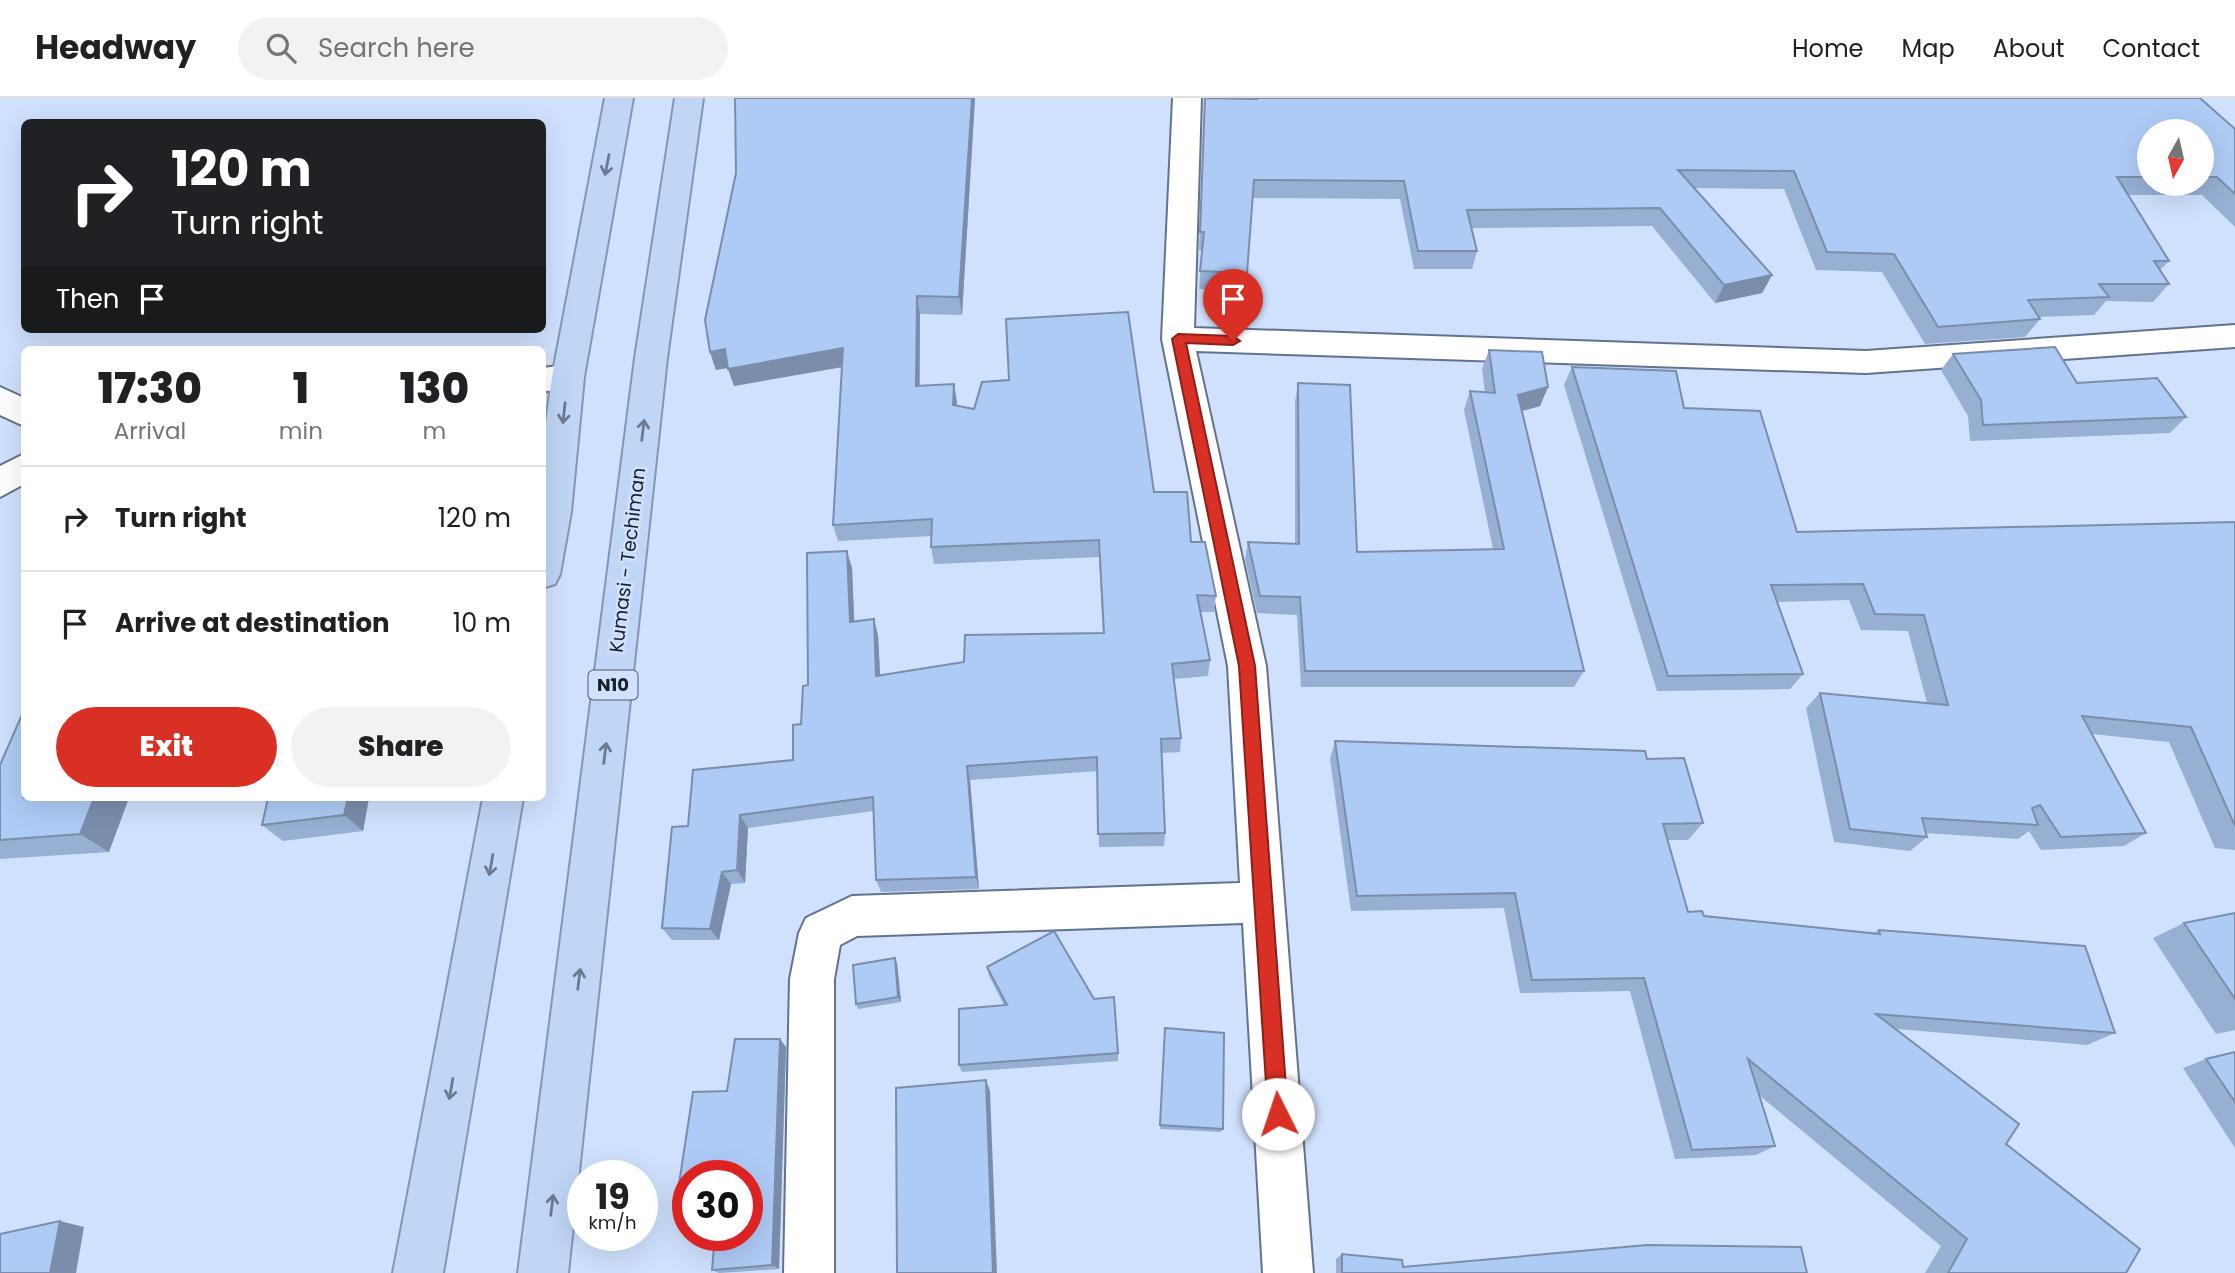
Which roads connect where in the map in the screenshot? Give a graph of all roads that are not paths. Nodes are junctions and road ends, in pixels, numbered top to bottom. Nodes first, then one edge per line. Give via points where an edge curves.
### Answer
1 (619, 98) edge
2 (689, 98) edge
3 (1187, 98) edge
4 (2235, 337) edge
5 (1178, 339) junction
6 (555, 378) edge
7 (0, 399) edge
8 (21, 412) edge
9 (21, 469) edge
10 (0, 484) edge
11 (546, 551) edge
12 (502, 801) edge
13 (1264, 902) junction
14 (418, 1273) edge
15 (543, 1273) edge
16 (809, 1273) edge
17 (1288, 1273) edge

1 -> 6 highway
15 -> 2 highway, Kumasi - Techiman / N10 via 651,358
3 - 5 street
4 - 5 street via 1866,362
5 - 13 street via 1247,666
6 -> 11 highway via 553,512
7 - 8 street
9 - 10 street
12 -> 14 highway
13 - 16 street via 852,916 821,933 812,979
13 - 17 street

